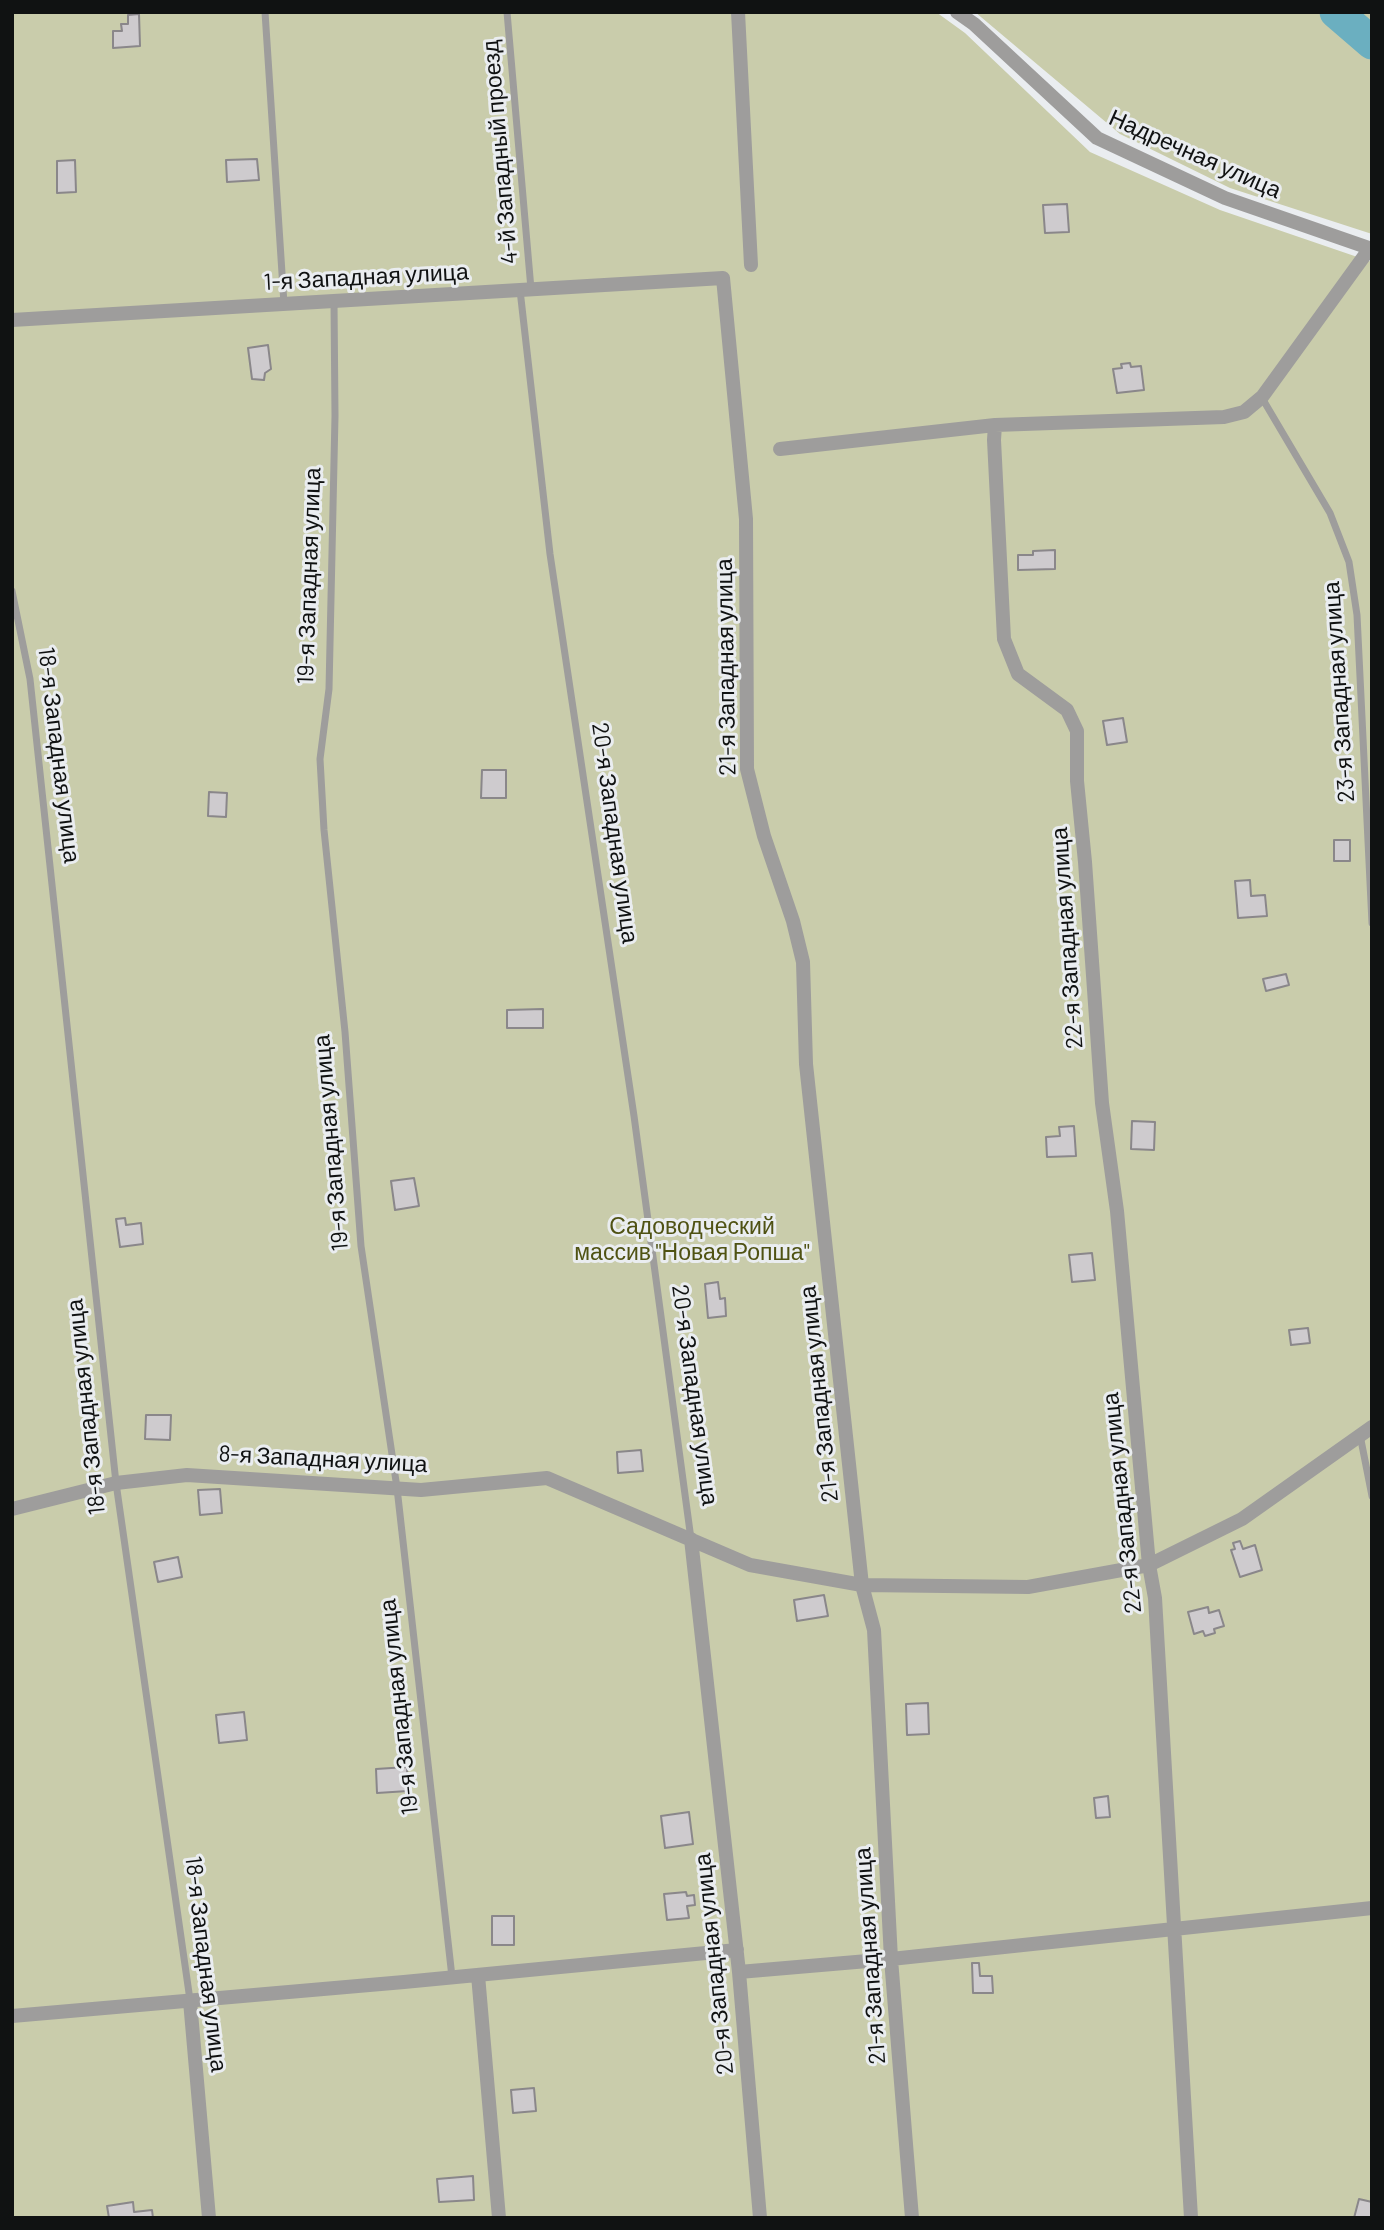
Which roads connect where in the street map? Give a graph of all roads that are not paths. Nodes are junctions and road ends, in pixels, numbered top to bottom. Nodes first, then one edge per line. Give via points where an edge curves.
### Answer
1 (265, 12) edge
2 (507, 12) edge
3 (738, 12) edge
4 (957, 12) edge
5 (1371, 249) edge
6 (751, 265) dead end
7 (723, 278) joint
8 (526, 290) junction
9 (334, 301) junction
10 (284, 304) junction
11 (12, 320) edge
12 (1262, 397) junction
13 (995, 425) junction
14 (780, 449) dead end
15 (12, 591) edge
16 (1372, 923) edge
17 (1366, 1431) edge
18 (116, 1483) junction
19 (397, 1488) junction
20 (1372, 1496) edge
21 (12, 1509) edge
22 (691, 1539) junction
23 (1149, 1565) junction
24 (862, 1585) junction
25 (1372, 1908) edge
26 (1175, 1931) junction
27 (737, 1950) junction
28 (891, 1959) junction
29 (739, 1972) junction
30 (478, 1975) junction
31 (452, 1978) junction
32 (190, 2001) junction
33 (12, 2016) edge
34 (209, 2218) edge
35 (499, 2218) edge
36 (760, 2218) edge
37 (912, 2218) edge
38 (1191, 2218) edge

1 - 10 lane
2 - 8 lane, 4-й Западный проезд
3 - 6 street
4 - 5 street, Надречная улица via 1097,138 1225,198
5 - 12 street
7 - 8 street, 1-я Западная улица
7 - 24 street, 21-я Западная улица via 746,519 747,769 803,962 806,1064
8 - 9 street, 1-я Западная улица
8 - 22 lane, 20-я Западная улица via 550,554 632,1102
9 - 10 street, 1-я Западная улица
9 - 19 lane, 19-я Западная улица via 329,689 321,783 361,1246
10 - 11 street, 1-я Западная улица
12 - 13 street via 1244,412 1224,417
12 - 16 lane, 23-я Западная улица via 1330,513 1349,562 1357,615
13 - 14 street
13 - 23 street, 22-я Западная улица via 1004,639 1018,674 1067,710 1077,731 1102,1103 1117,1211
15 - 18 lane, 18-я Западная улица via 30,679
17 - 20 lane
17 - 23 street, 8-я Западная улица via 1242,1519
18 - 19 street, 8-я Западная улица via 187,1475
18 - 21 street, 8-я Западная улица
18 - 32 lane, 18-я Западная улица
19 - 22 street, 8-я Западная улица via 421,1490 547,1478
19 - 31 lane, 19-я Западная улица
22 - 24 street, 8-я Западная улица via 750,1565
22 - 27 street, 20-я Западная улица
23 - 24 street, 8-я Западная улица via 1028,1587
23 - 26 street, 22-я Западная улица via 1155,1598
24 - 28 street, 21-я Западная улица via 874,1630
25 - 26 street
26 - 28 street
26 - 38 street, 22-я Западная улица
27 - 29 street, 20-я Западная улица
27 - 30 street
28 - 29 street
28 - 37 street, 21-я Западная улица
29 - 36 street, 20-я Западная улица
30 - 31 street
30 - 35 street
31 - 32 street
32 - 33 street
32 - 34 street, 18-я Западная улица

